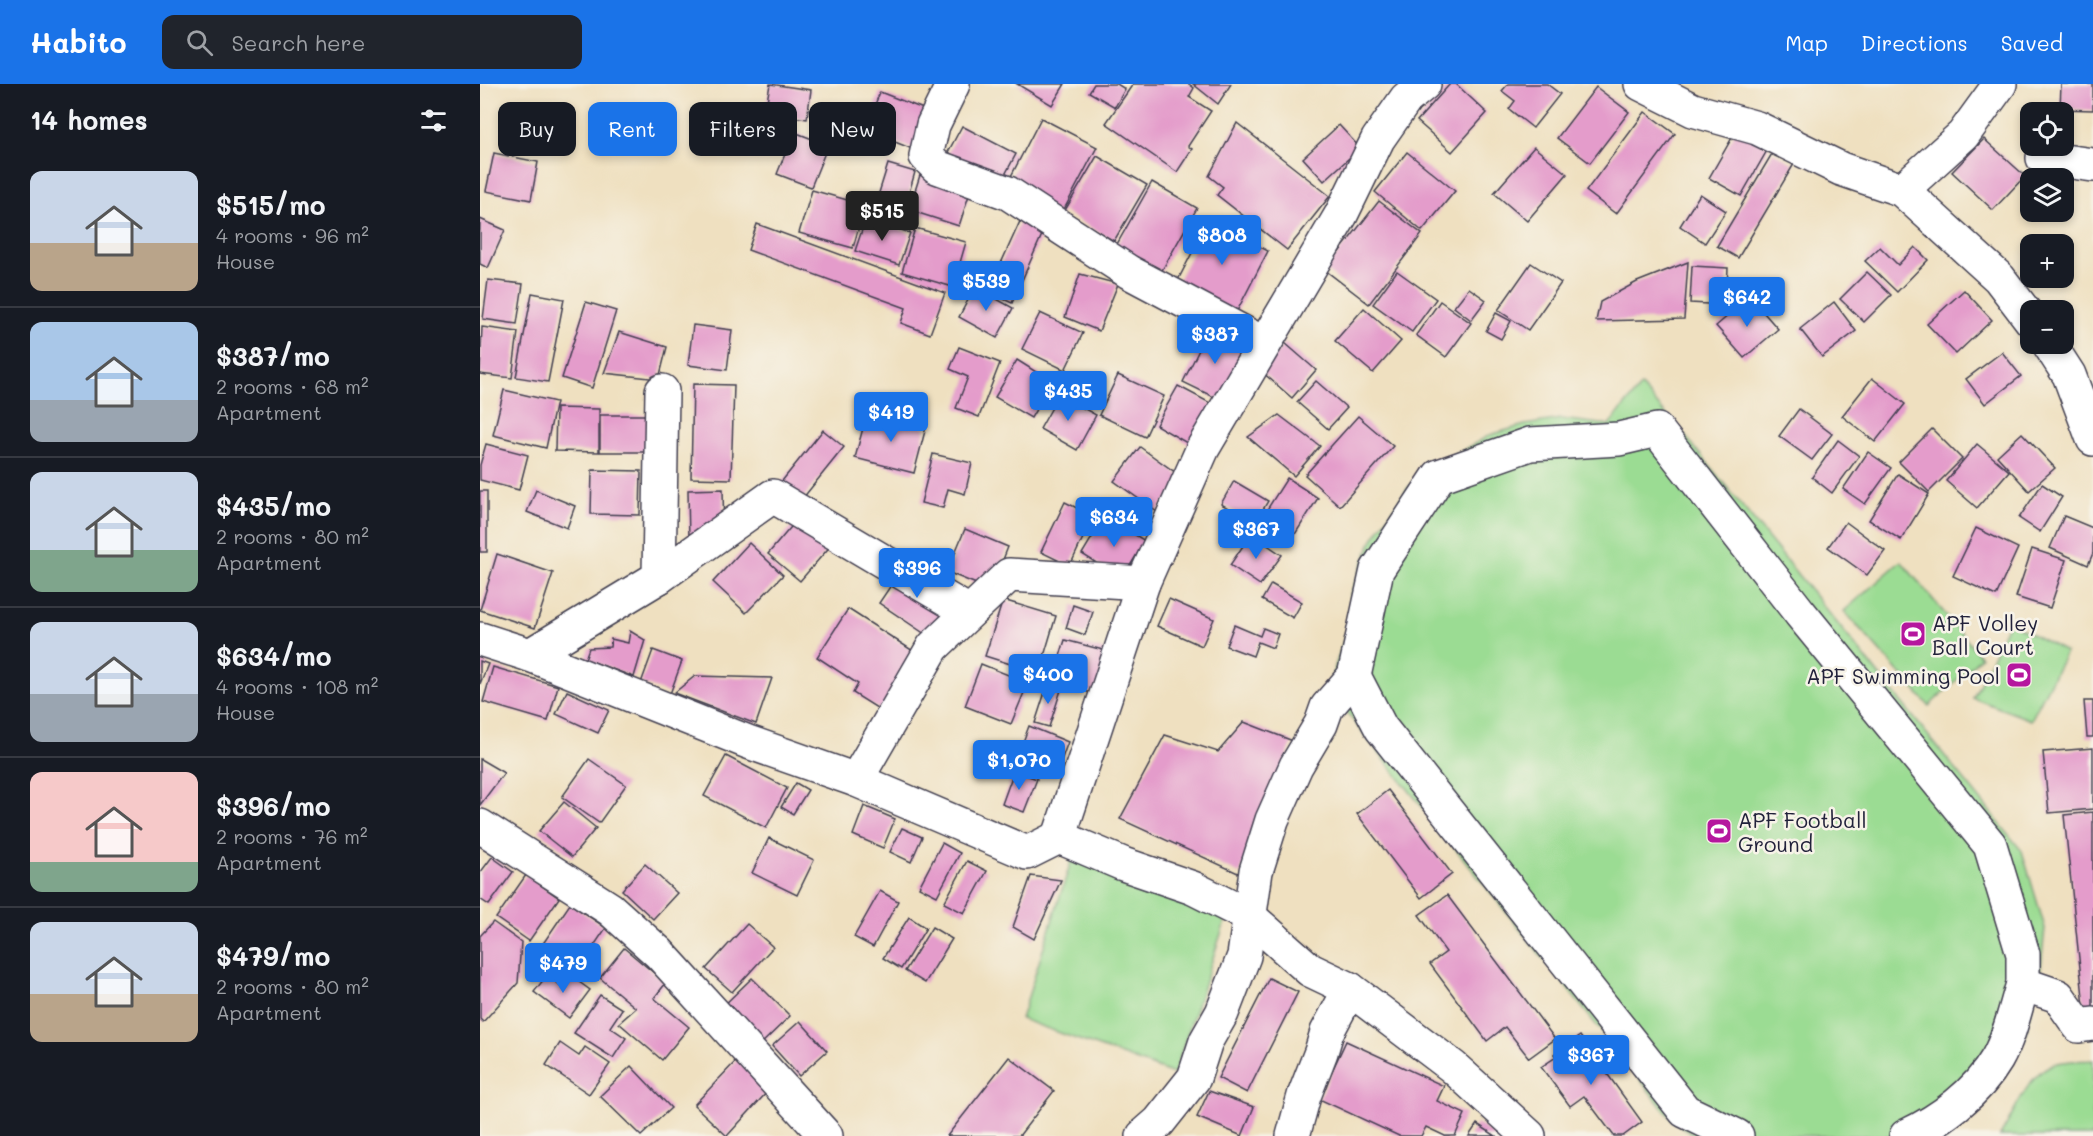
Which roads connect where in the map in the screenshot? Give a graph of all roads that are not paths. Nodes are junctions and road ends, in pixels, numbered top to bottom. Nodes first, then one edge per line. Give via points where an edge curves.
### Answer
1 (953, 84) edge
2 (1424, 84) edge
3 (1641, 84) edge
4 (2000, 84) edge
5 (2043, 158) dead end
6 (2093, 165) edge
7 (1902, 190) junction
8 (2020, 306) edge
9 (1263, 343) junction
10 (2055, 354) edge
11 (662, 391) dead end
12 (2093, 439) edge
13 (659, 577) junction
14 (1143, 583) junction
15 (969, 612) junction
16 (480, 639) edge
17 (530, 656) junction
18 (1354, 676) junction
19 (856, 780) junction
20 (480, 826) edge
21 (1059, 837) junction
22 (1248, 916) junction
23 (2022, 984) junction
24 (1350, 988) junction
25 (2093, 1024) edge
26 (1158, 1129) edge
27 (826, 1136) edge
28 (1293, 1136) edge
29 (1529, 1136) edge
30 (1737, 1136) edge
31 (1906, 1136) edge

1 - 9 street via 933,125 926,156 937,167 1008,193 1129,272
2 - 9 street via 1407,99 1378,139 1341,215
3 - 7 street via 1693,110 1757,128 1841,169
4 - 7 street via 1963,135
5 - 6 street
7 - 8 street via 1999,278
9 - 14 street via 1203,448
10 - 12 street via 2069,375
11 - 13 street
13 - 15 street via 773,496
13 - 17 street
14 - 15 street via 1009,574
14 - 21 street
15 - 19 street via 933,647
16 - 17 street
17 - 19 street
18 - 22 street via 1327,707 1286,786 1256,871
18 - 23 street via 1377,570 1439,476 1530,444 1619,439 1657,430 1990,845 2024,954
18 - 30 street via 1381,728 1685,1111
19 - 21 street via 1027,853
20 - 27 street via 610,909 651,945
21 - 22 street via 1193,888
22 - 24 street via 1310,970
22 - 26 street via 1244,956 1222,1013 1206,1041 1194,1078
23 - 25 street via 2058,996 2079,1026
23 - 31 street via 2007,1036 1984,1077 1930,1125
24 - 28 street via 1327,1032
24 - 29 street via 1453,1067

